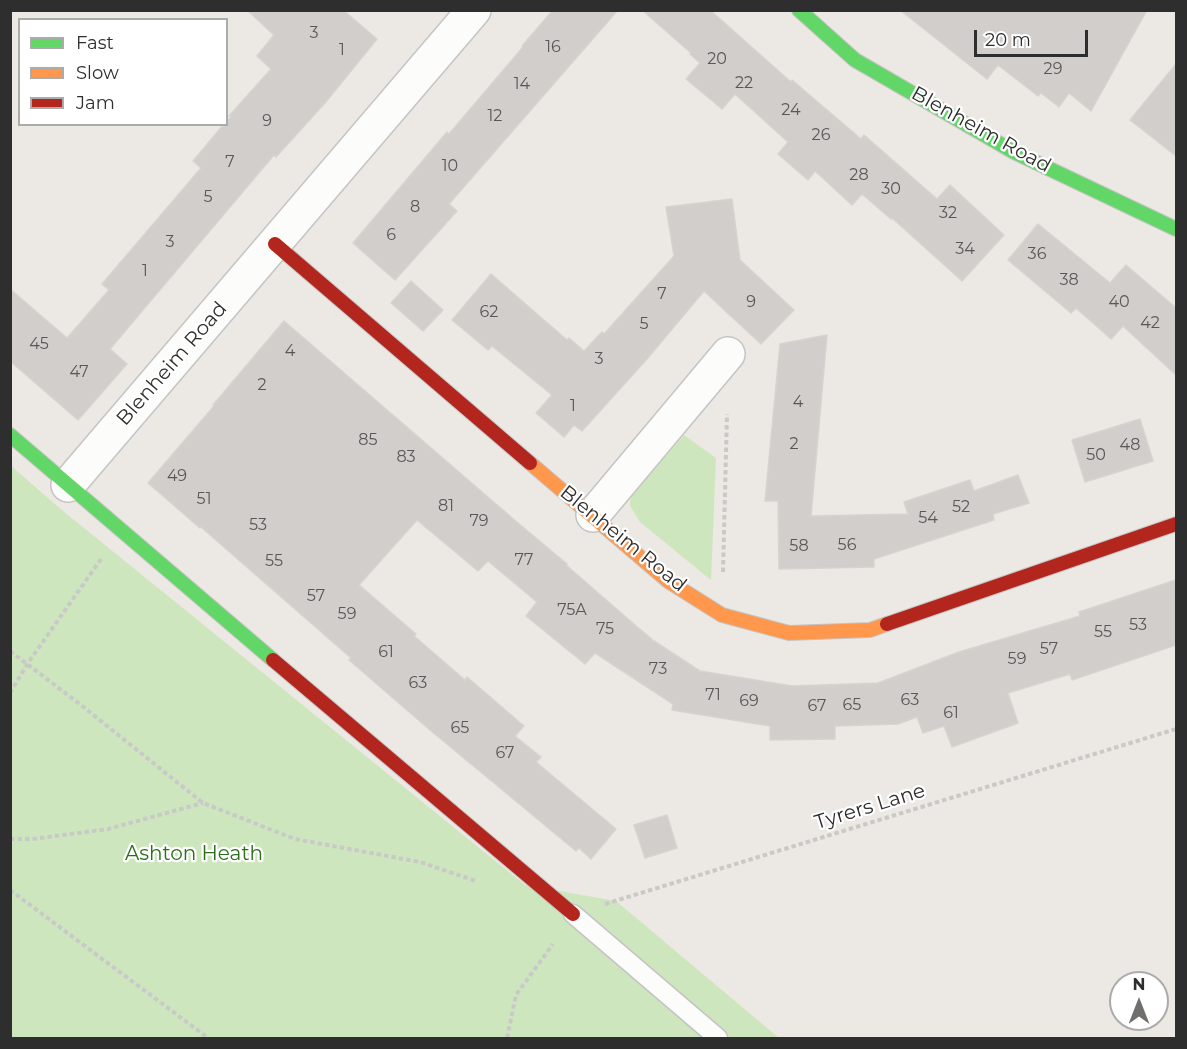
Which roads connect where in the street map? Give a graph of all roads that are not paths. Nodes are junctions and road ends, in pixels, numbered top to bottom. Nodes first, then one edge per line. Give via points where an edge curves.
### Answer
1 (799, 10) edge
2 (458, 16) edge
3 (1176, 229) edge
4 (275, 244) junction
5 (728, 354) dead end
6 (10, 435) edge
7 (68, 485) junction
8 (593, 516) junction
9 (1176, 524) edge
10 (573, 914) joint
11 (718, 1038) edge

1 - 3 street, Blenheim Road via 855,60 1014,152
2 - 4 street, Blenheim Road
4 - 7 street, Blenheim Road
4 - 8 street, Blenheim Road
5 - 8 street
6 - 7 street
7 - 10 street
8 - 9 street, Blenheim Road via 668,581 722,615 789,633 870,630
10 - 11 lane

